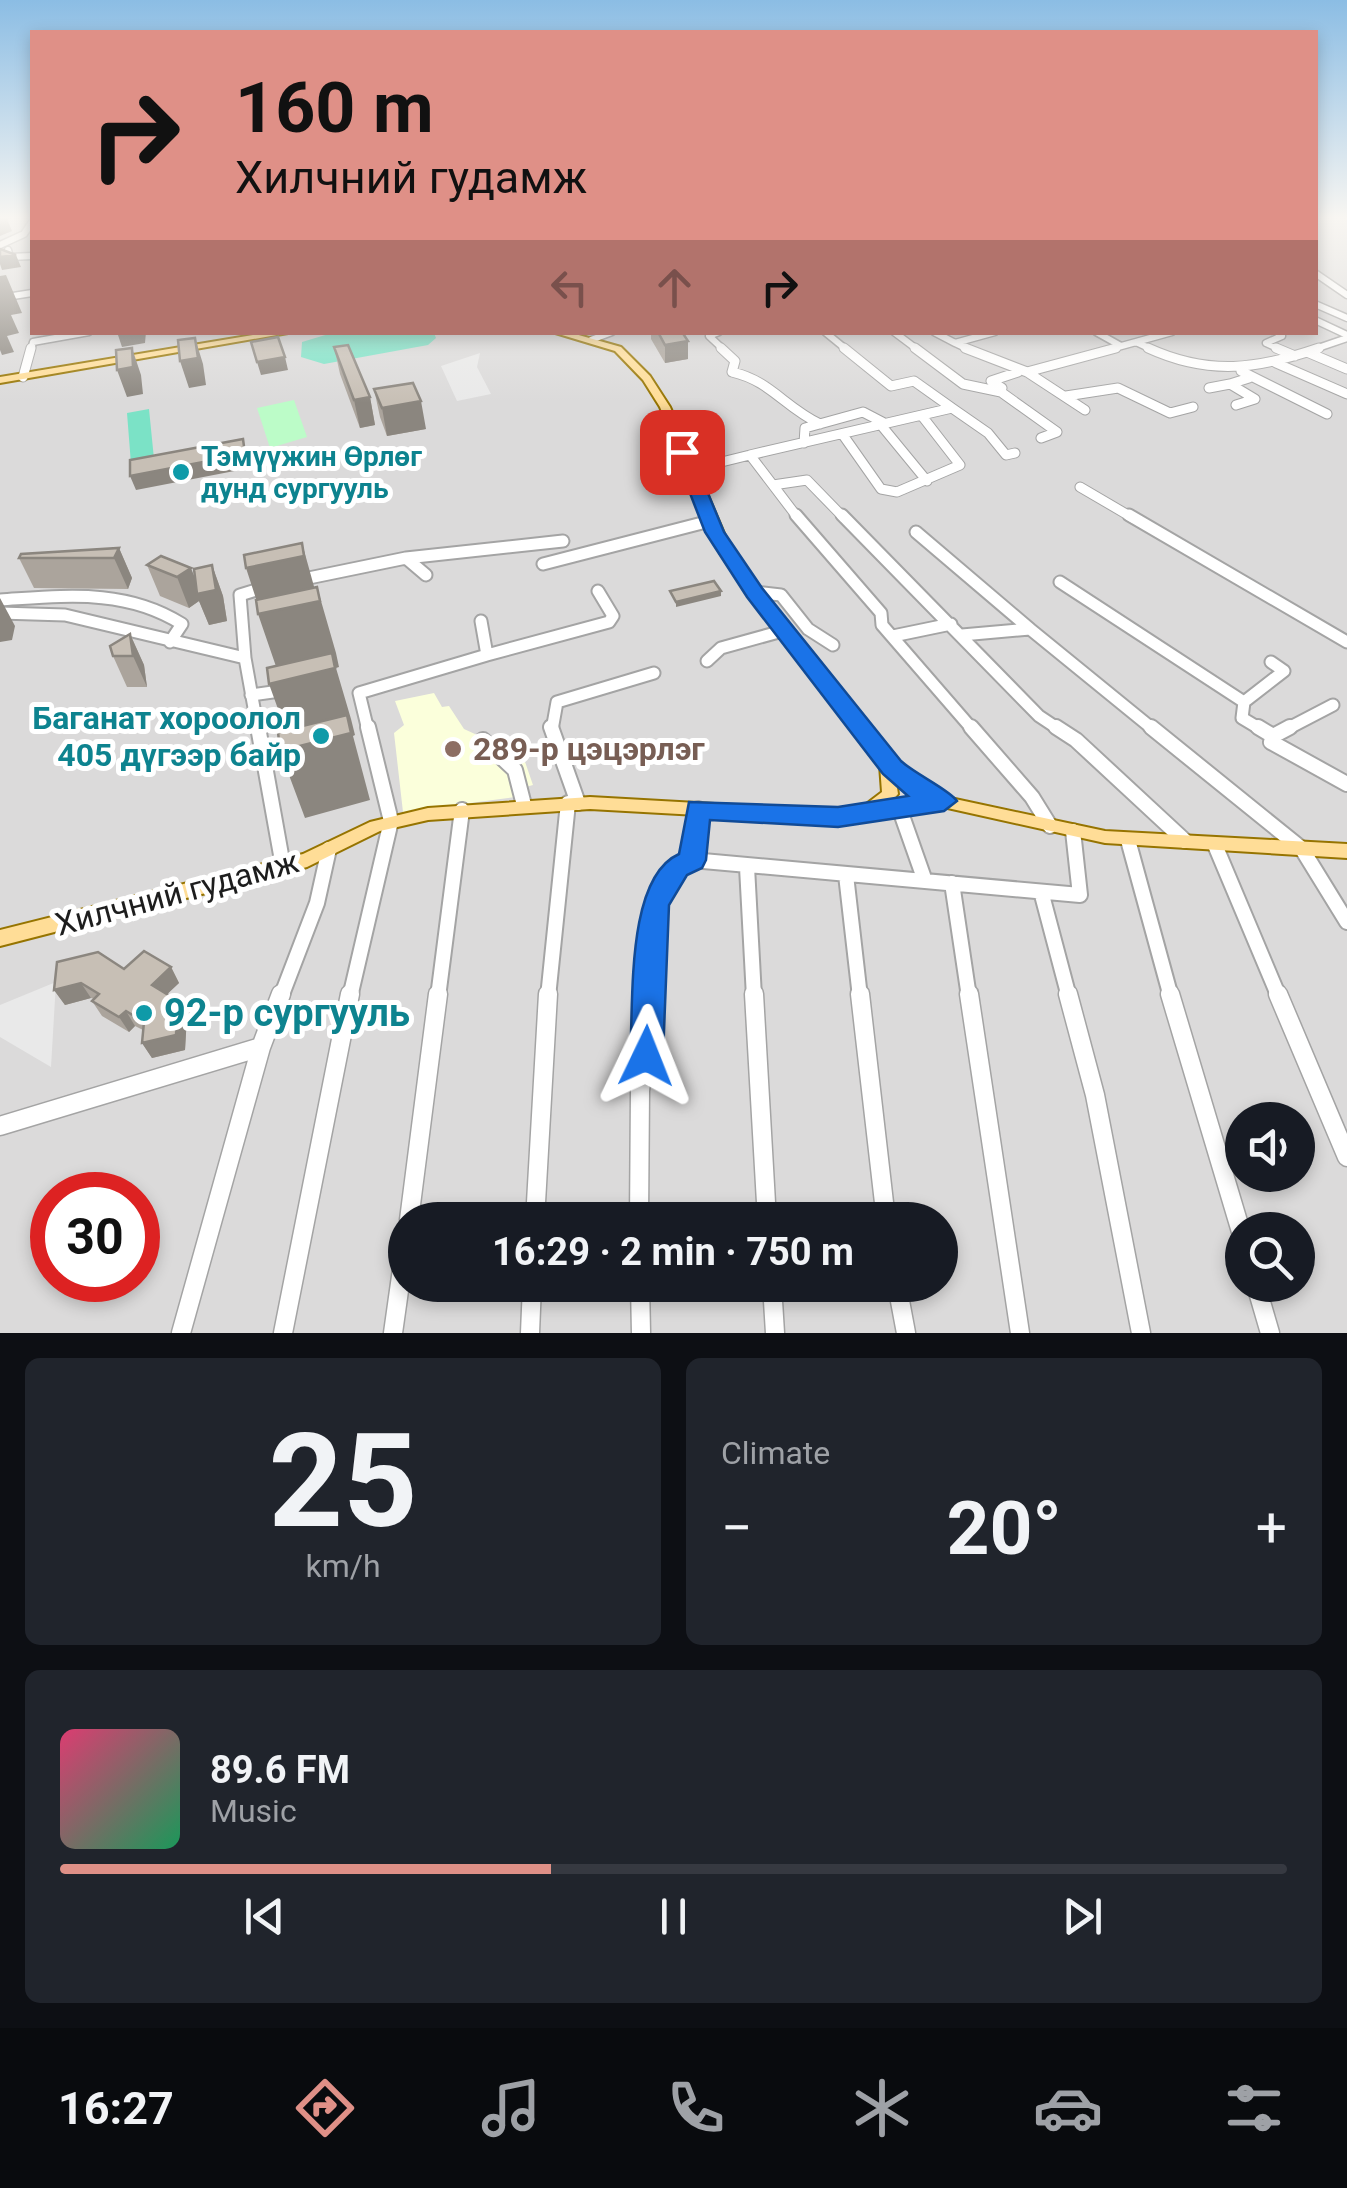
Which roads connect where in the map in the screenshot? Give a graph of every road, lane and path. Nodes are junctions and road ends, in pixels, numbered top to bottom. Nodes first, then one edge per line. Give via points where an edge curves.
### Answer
1 (1323, 278) edge
2 (1347, 295) edge
3 (0, 298) edge
4 (30, 300) edge
5 (1318, 305) edge
6 (1347, 318) edge
7 (1318, 322) edge
8 (62, 335) edge
9 (269, 335) edge
10 (569, 335) edge
11 (604, 335) edge
12 (712, 335) edge
13 (829, 335) edge
14 (898, 335) edge
15 (940, 335) edge
16 (984, 335) edge
17 (1101, 335) edge
18 (1161, 335) edge
19 (1280, 335) edge
20 (1347, 337) edge
21 (33, 338) edge
22 (590, 340) junction
23 (1136, 342) junction
24 (955, 343) junction
25 (1121, 346) junction
26 (1307, 352) junction
27 (1295, 356) junction
28 (1276, 363) junction
29 (1347, 369) edge
30 (1025, 371) junction
31 (1240, 371) junction
32 (23, 377) junction
33 (1249, 378) junction
34 (0, 380) edge
35 (1230, 384) junction
36 (1210, 388) dead end
37 (1347, 394) edge
38 (1066, 396) junction
39 (1193, 406) dead end
40 (1236, 406) dead end
41 (952, 408) junction
42 (1085, 410) dead end
43 (1327, 414) dead end
44 (922, 416) junction
45 (1051, 420) dead end
46 (820, 424) junction
47 (884, 425) junction
48 (843, 435) junction
49 (1041, 438) dead end
50 (804, 443) junction
51 (1015, 453) dead end
52 (750, 455) junction
53 (689, 470) junction
54 (927, 481) junction
55 (772, 485) junction
56 (1080, 487) dead end
57 (710, 521) junction
58 (916, 532) dead end
59 (564, 540) dead end
60 (406, 558) junction
61 (543, 564) dead end
62 (426, 575) dead end
63 (1060, 582) dead end
64 (598, 591) dead end
65 (754, 592) junction
66 (6, 600) edge
67 (0, 611) edge
68 (481, 622) dead end
69 (951, 624) junction
70 (1030, 629) junction
71 (786, 630) junction
72 (962, 635) junction
73 (893, 636) junction
74 (170, 642) junction
75 (1347, 642) edge
76 (833, 645) dead end
77 (487, 655) junction
78 (245, 658) junction
79 (706, 661) dead end
80 (1271, 662) dead end
81 (654, 674) dead end
82 (300, 688) edge
83 (251, 695) junction
84 (1244, 702) junction
85 (1333, 705) dead end
86 (1273, 736) junction
87 (483, 740) dead end
88 (882, 756) junction
89 (1347, 784) edge
90 (913, 788) junction
91 (891, 789) junction
92 (944, 801) junction
93 (573, 803) junction
94 (524, 805) junction
95 (462, 810) junction
96 (698, 810) junction
97 (900, 810) junction
98 (859, 816) junction
99 (391, 821) junction
100 (1050, 826) junction
101 (1073, 831) junction
102 (1128, 840) junction
103 (1188, 844) junction
104 (1215, 845) junction
105 (1302, 849) junction
106 (329, 850) junction
107 (1347, 851) edge
108 (692, 860) junction
109 (283, 866) junction
110 (747, 867) junction
111 (846, 875) junction
112 (925, 881) junction
113 (952, 883) junction
114 (1042, 895) junction
115 (1347, 922) edge
116 (0, 938) edge
117 (261, 1047) junction
118 (0, 1126) edge
119 (1347, 1158) edge
120 (411, 1202) edge
121 (537, 1202) edge
122 (638, 1202) edge
123 (767, 1202) edge
124 (884, 1202) edge
125 (1235, 1212) edge
126 (397, 1302) edge
127 (531, 1302) edge
128 (640, 1302) edge
129 (773, 1302) edge
130 (900, 1302) edge
131 (1261, 1302) edge
132 (181, 1333) edge
133 (283, 1333) edge
134 (393, 1333) edge
135 (530, 1333) edge
136 (641, 1333) edge
137 (775, 1333) edge
138 (906, 1333) edge
139 (1020, 1333) edge
140 (1141, 1333) edge
141 (1270, 1333) edge

1 - 2 street
3 - 4 street
5 - 6 street
7 - 20 street
8 - 21 street
9 - 32 main road
10 - 22 main road
11 - 22 street
12 - 46 street via 734,361 732,372 758,378 796,413
13 - 41 street via 891,386 914,381
14 - 49 street via 963,384 1001,392 1057,432
15 - 24 street
16 - 24 street
17 - 25 street
18 - 23 street
19 - 27 street via 1266,343
20 - 26 street
21 - 32 street
22 - 53 main road via 624,353 652,384
23 - 25 street
23 - 31 street via 1186,366
24 - 30 street
25 - 30 street
26 - 27 street
26 - 29 street
27 - 28 street
28 - 31 street
28 - 37 street
30 - 38 street
30 - 45 street via 991,380
31 - 33 street
32 - 34 main road
33 - 35 street
33 - 43 street
35 - 36 street
35 - 40 street via 1255,400
38 - 39 street via 1118,388 1170,413
38 - 42 street
41 - 44 street
41 - 51 street via 1006,455
44 - 47 street
44 - 54 street via 960,465
46 - 47 street via 863,412
46 - 50 street via 805,428
47 - 48 street
47 - 54 street
48 - 50 street
48 - 54 street via 882,489 897,492
50 - 52 street
52 - 53 street
52 - 55 street
53 - 57 main road
55 - 69 street via 808,480
55 - 73 street via 881,613
56 - 75 street
57 - 61 street
57 - 65 main road
58 - 70 street
59 - 60 street
60 - 62 street
60 - 78 street via 240,595
63 - 84 street
64 - 77 street via 613,616 609,622
65 - 71 main road
65 - 76 street via 781,594 808,629
66 - 67 street
66 - 74 street via 113,594 182,624
67 - 74 street via 65,615
68 - 77 street
69 - 72 street
69 - 73 street
70 - 72 street
70 - 105 street
71 - 79 street via 721,648
71 - 88 main road
72 - 103 street via 1039,716 1076,740
73 - 100 street
74 - 78 street
77 - 99 street via 354,693
78 - 83 street
80 - 84 street via 1284,671
81 - 93 street via 557,702 550,711
82 - 83 street
83 - 109 street
84 - 86 street via 1242,718
85 - 86 street
86 - 89 street via 1270,742
87 - 94 street via 515,770
88 - 90 main road
88 - 91 main road
90 - 91 main road
90 - 92 main road
91 - 98 main road via 882,804
92 - 97 main road, Хилчний гудамж
92 - 100 main road
93 - 94 main road, Хилчний гудамж
93 - 96 main road, Хилчний гудамж
93 - 121 street via 550,958
94 - 95 main road, Хилчний гудамж
95 - 99 main road, Хилчний гудамж
95 - 120 street
96 - 98 main road, Хилчний гудамж
96 - 108 street
97 - 98 main road, Хилчний гудамж
97 - 112 street
99 - 106 main road, Хилчний гудамж
99 - 133 street
100 - 101 main road
101 - 102 main road
101 - 114 street via 1080,895
102 - 103 main road
102 - 125 street
103 - 104 main road
104 - 105 main road
104 - 119 street
105 - 107 main road
105 - 115 street
106 - 109 main road, Хилчний гудамж
106 - 117 street via 317,903
108 - 110 street
108 - 122 street via 678,867 655,903
109 - 116 main road, Хилчний гудамж
110 - 111 street
110 - 123 street
111 - 112 street
111 - 124 street
112 - 113 street
113 - 114 street
113 - 139 street
114 - 140 street via 1095,1096
117 - 118 street
117 - 132 street
126 - 134 street
127 - 135 street
128 - 136 street
129 - 137 street
130 - 138 street
131 - 141 street

